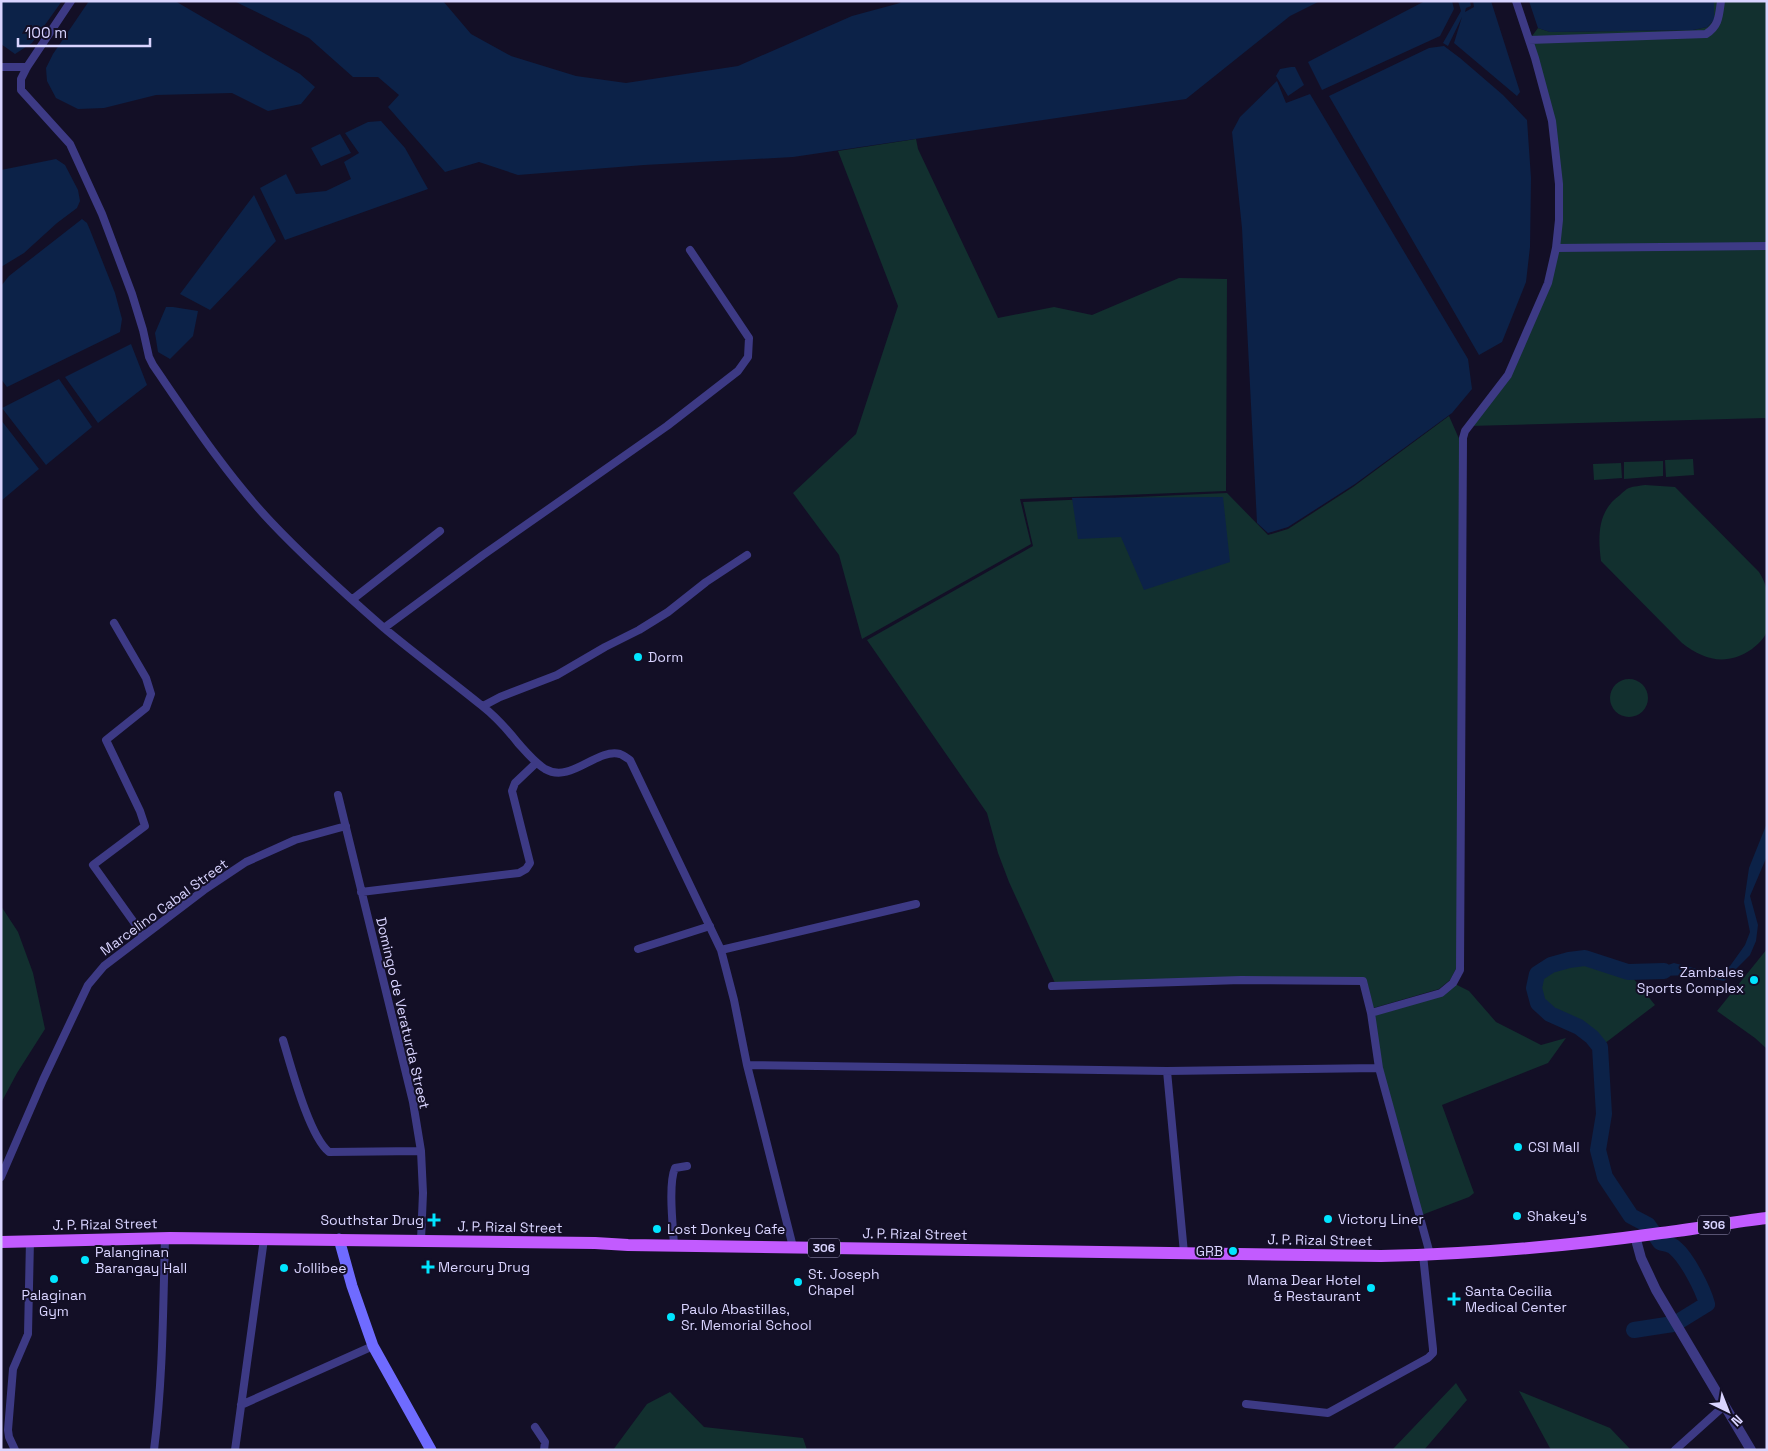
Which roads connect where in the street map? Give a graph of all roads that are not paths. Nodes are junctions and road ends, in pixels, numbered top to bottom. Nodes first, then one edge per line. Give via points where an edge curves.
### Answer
1 (71, 1) edge
2 (1516, 1) edge
3 (1721, 1) edge
4 (1529, 40) junction
5 (1, 67) edge
6 (26, 67) junction
7 (1767, 246) edge
8 (1556, 248) junction
9 (690, 250) dead end
10 (440, 530) dead end
11 (747, 555) dead end
12 (352, 599) junction
13 (114, 623) dead end
14 (384, 628) junction
15 (483, 706) junction
16 (536, 762) junction
17 (338, 795) dead end
18 (346, 826) junction
19 (362, 892) junction
20 (916, 904) dead end
21 (710, 926) junction
22 (143, 935) junction
23 (638, 949) dead end
24 (721, 950) junction
25 (1052, 986) dead end
26 (1371, 1013) junction
27 (283, 1040) dead end
28 (747, 1064) junction
29 (1379, 1068) junction
30 (1167, 1071) junction
31 (421, 1151) junction
32 (687, 1166) dead end
33 (1, 1177) edge
34 (1767, 1218) edge
35 (1641, 1236) junction
36 (165, 1238) junction
37 (264, 1239) junction
38 (30, 1240) junction
39 (339, 1240) junction
40 (421, 1240) junction
41 (1, 1242) edge
42 (674, 1245) junction
43 (793, 1247) junction
44 (1184, 1253) junction
45 (1426, 1255) junction
46 (374, 1346) junction
47 (1246, 1404) dead end
48 (241, 1405) junction
49 (1725, 1405) junction
50 (535, 1427) dead end
51 (15, 1450) edge
52 (154, 1450) edge
53 (235, 1450) edge
54 (431, 1450) edge
55 (544, 1450) edge
56 (1675, 1450) edge
57 (1751, 1450) edge

1 - 6 street
2 - 4 street
3 - 4 street via 1715,29 1706,34
4 - 8 street via 1552,122 1559,184
5 - 6 street
6 - 12 street via 21,90 70,144 102,214 132,294 153,365 248,496 303,555
7 - 8 street
8 - 26 street via 1548,283 1508,375 1463,438 1460,970 1453,983 1441,993
9 - 14 street via 749,338 748,357 738,371 667,426
10 - 12 street
11 - 15 street via 639,630 557,675 500,696
12 - 14 street
13 - 22 street via 146,678 151,694 146,708 106,740 145,826 93,865
14 - 15 street
15 - 16 street
16 - 19 street via 515,783 512,791 530,863 526,869 520,873
16 - 21 street via 547,770 566,772 607,755 620,754 630,760
17 - 18 street, Domingo de Veraturda Street
18 - 19 street, Domingo de Veraturda Street
18 - 22 street, Marcelino Cabal Street via 295,840 246,862
19 - 31 street, Domingo de Veraturda Street via 413,1102
20 - 24 street
21 - 23 street
21 - 24 street
22 - 33 street, Marcelino Cabal Street via 104,966 88,985
24 - 28 street
25 - 26 street via 1241,980 1363,981
26 - 29 street
27 - 31 street via 298,1091 324,1148 329,1152
28 - 30 street
28 - 43 street
29 - 30 street
29 - 45 street
30 - 44 street
31 - 40 street, Domingo de Veraturda Street
32 - 42 street via 675,1168 673,1172
34 - 35 main road, J. P. Rizal Street / 306
35 - 45 main road, J. P. Rizal Street / 306 via 1504,1251
35 - 49 street via 1641,1258 1650,1277
36 - 37 main road, J. P. Rizal Street / 306
36 - 38 main road, J. P. Rizal Street / 306
36 - 52 street via 163,1348
37 - 39 main road, J. P. Rizal Street / 306
37 - 48 street
38 - 41 main road, J. P. Rizal Street / 306
38 - 51 street via 28,1334 13,1369 8,1430
39 - 40 main road, J. P. Rizal Street / 306
39 - 46 main road
40 - 42 main road, J. P. Rizal Street / 306
42 - 43 main road, J. P. Rizal Street / 306
43 - 44 main road, J. P. Rizal Street / 306
44 - 45 main road, J. P. Rizal Street / 306
45 - 47 street via 1433,1349 1428,1358 1328,1413
46 - 48 street
46 - 54 main road
48 - 53 street
49 - 56 street
49 - 57 street
50 - 55 street via 546,1442

